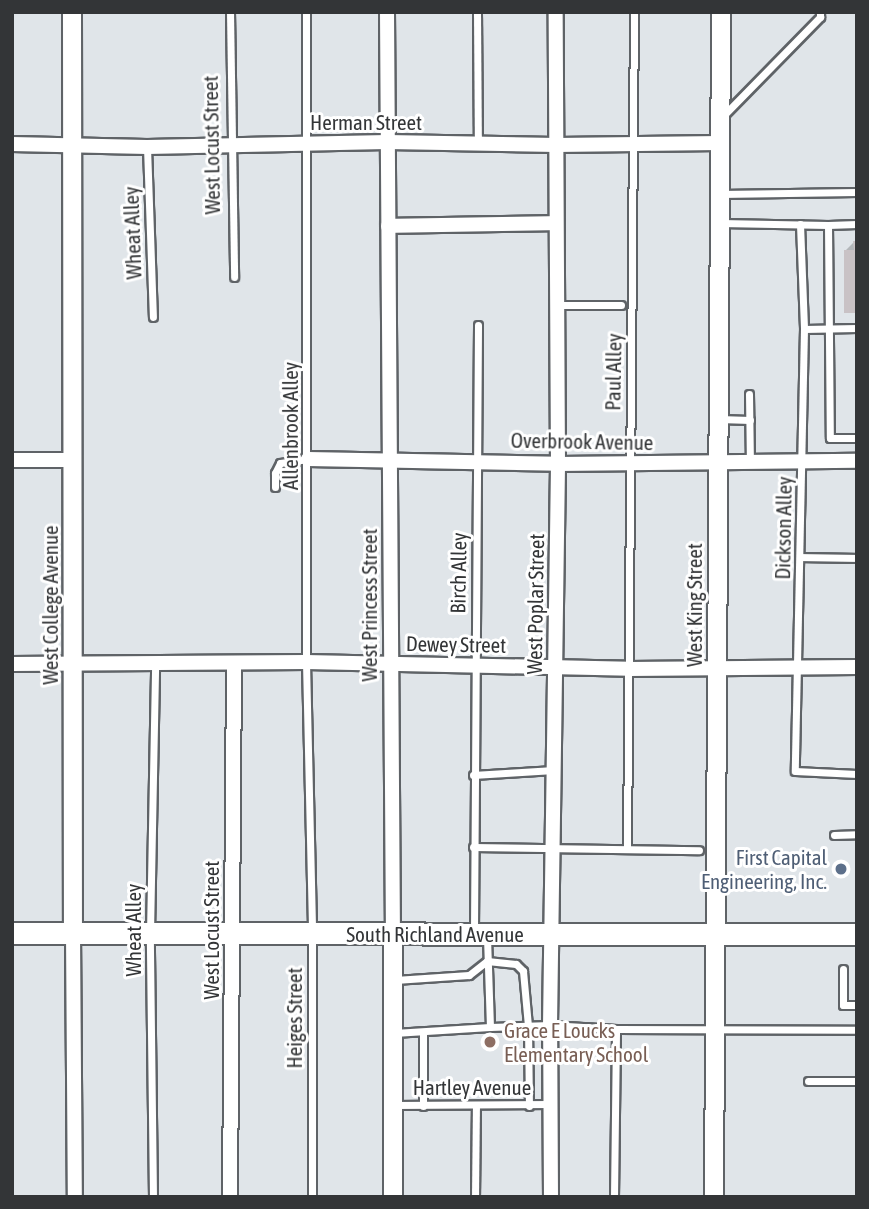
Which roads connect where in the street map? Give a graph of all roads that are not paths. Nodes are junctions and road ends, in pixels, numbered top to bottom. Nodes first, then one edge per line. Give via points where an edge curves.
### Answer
1 (72, 12) edge
2 (230, 12) edge
3 (306, 12) edge
4 (387, 12) edge
5 (477, 12) edge
6 (556, 12) edge
7 (634, 12) edge
8 (721, 12) edge
9 (820, 12) edge
10 (720, 119) junction
11 (387, 142) junction
12 (305, 143) junction
13 (478, 143) junction
14 (720, 143) junction
15 (12, 144) edge
16 (231, 144) junction
17 (634, 144) junction
18 (72, 145) junction
19 (556, 145) junction
20 (147, 147) junction
21 (857, 192) edge
22 (720, 194) junction
23 (556, 223) junction
24 (719, 223) junction
25 (800, 224) junction
26 (857, 224) edge
27 (828, 225) junction
28 (388, 226) junction
29 (234, 276) dead end
30 (557, 305) junction
31 (621, 305) dead end
32 (153, 317) dead end
33 (478, 325) dead end
34 (831, 328) junction
35 (857, 328) edge
36 (804, 329) junction
37 (749, 394) dead end
38 (717, 419) junction
39 (750, 420) junction
40 (857, 438) edge
41 (308, 459) junction
42 (12, 460) edge
43 (72, 460) junction
44 (391, 460) junction
45 (477, 461) junction
46 (803, 461) junction
47 (857, 461) edge
48 (717, 462) junction
49 (751, 462) junction
50 (558, 464) junction
51 (629, 464) junction
52 (275, 487) dead end
53 (800, 557) junction
54 (857, 558) edge
55 (306, 662) junction
56 (74, 663) junction
57 (234, 663) junction
58 (392, 663) junction
59 (12, 664) edge
60 (155, 664) junction
61 (474, 665) junction
62 (857, 667) edge
63 (555, 668) junction
64 (797, 668) junction
65 (629, 669) junction
66 (717, 670) junction
67 (554, 770) junction
68 (473, 775) junction
69 (857, 775) edge
70 (857, 834) edge
71 (834, 835) dead end
72 (310, 839) joint
73 (473, 847) junction
74 (627, 847) junction
75 (553, 848) junction
76 (699, 850) dead end
77 (12, 933) edge
78 (73, 933) junction
79 (150, 933) junction
80 (232, 933) junction
81 (312, 934) junction
82 (552, 934) junction
83 (716, 934) junction
84 (857, 934) edge
85 (393, 935) junction
86 (480, 935) junction
87 (487, 961) junction
88 (843, 969) dead end
89 (393, 981) junction
90 (857, 1005) edge
91 (550, 1025) junction
92 (528, 1026) junction
93 (490, 1027) junction
94 (616, 1029) junction
95 (714, 1030) junction
96 (857, 1030) edge
97 (423, 1032) junction
98 (393, 1033) junction
99 (808, 1081) dead end
100 (857, 1081) edge
101 (393, 1104) junction
102 (551, 1104) junction
103 (423, 1105) junction
104 (475, 1106) junction
105 (529, 1106) junction
106 (75, 1197) edge
107 (153, 1197) edge
108 (230, 1197) edge
109 (312, 1197) edge
110 (393, 1197) edge
111 (475, 1197) edge
112 (551, 1197) edge
113 (614, 1197) edge
114 (714, 1197) edge

1 - 18 street, West College Avenue
2 - 16 lane, West Locust Street
3 - 12 lane, Allenbrook Alley
4 - 11 street, West Princess Street
5 - 13 lane
6 - 19 street, West Poplar Street
7 - 17 lane, Paul Alley
8 - 10 street, West King Street
9 - 10 lane
10 - 14 street, West King Street
11 - 12 street, Herman Street
11 - 13 street, Herman Street
11 - 28 street, West Princess Street
12 - 16 street, Herman Street
12 - 41 lane, Allenbrook Alley
13 - 19 street, Herman Street
14 - 17 street, Herman Street
14 - 22 street, West King Street
15 - 18 street, Herman Street
16 - 20 street, Herman Street
16 - 29 lane, West Locust Street
17 - 19 street, Herman Street
17 - 51 lane, Paul Alley
18 - 20 street, Herman Street
18 - 43 street, West College Avenue
19 - 23 street, West Poplar Street
20 - 32 lane, Wheat Alley
21 - 22 lane
22 - 24 street, West King Street
23 - 28 street
23 - 30 street, West Poplar Street
24 - 25 lane
24 - 38 street, West King Street
25 - 27 lane
25 - 36 lane, Dickson Alley
26 - 27 lane
27 - 34 lane
28 - 44 street, West Princess Street
30 - 31 lane
30 - 50 street, West Poplar Street
33 - 45 lane, Birch Alley
34 - 35 lane
34 - 36 lane
34 - 40 lane via 830,438
36 - 46 lane, Dickson Alley
37 - 39 lane
38 - 39 lane
38 - 48 street, West King Street
39 - 49 lane
41 - 44 street, Overbrook Avenue
41 - 52 lane via 280,463
41 - 55 lane, Allenbrook Alley
42 - 43 street
43 - 56 street, West College Avenue
44 - 45 street, Overbrook Avenue
44 - 58 street, West Princess Street
45 - 50 street, Overbrook Avenue
45 - 61 lane, Birch Alley
46 - 47 street, Overbrook Avenue
46 - 49 street, Overbrook Avenue
46 - 53 lane, Dickson Alley
48 - 49 street, Overbrook Avenue
48 - 51 street, Overbrook Avenue
48 - 66 street, West King Street
50 - 51 street, Overbrook Avenue
50 - 63 street, West Poplar Street
51 - 65 lane, Paul Alley
53 - 54 lane
53 - 64 lane, Dickson Alley
55 - 57 street, Dewey Street
55 - 58 street, Dewey Street
55 - 72 lane, Allenbrook Alley
56 - 59 street, Dewey Street
56 - 60 street, Dewey Street
56 - 78 street, West College Avenue
57 - 60 street, Dewey Street
57 - 80 street, West Locust Street
58 - 61 street, Dewey Street
58 - 85 street, West Princess Street
60 - 79 lane, Wheat Alley
61 - 63 street, Dewey Street
61 - 68 lane, Birch Alley
62 - 64 street, Dewey Street
63 - 65 street, Dewey Street
63 - 67 street, West Poplar Street
64 - 66 street, Dewey Street
64 - 69 lane, Dickson Alley via 795,771
65 - 66 street, Dewey Street
65 - 74 lane, Paul Alley
66 - 83 street, West King Street
67 - 68 lane
67 - 75 street, West Poplar Street
68 - 73 lane, Birch Alley
70 - 71 lane
72 - 81 lane, Heiges Street
73 - 75 lane
73 - 86 lane, Birch Alley
74 - 75 lane
74 - 76 lane
75 - 82 street, West Poplar Street
77 - 78 main road, South Richland Avenue
78 - 79 main road, South Richland Avenue
78 - 106 street, West College Avenue
79 - 80 main road, South Richland Avenue
79 - 107 lane, Wheat Alley
80 - 81 main road, South Richland Avenue
80 - 108 street, West Locust Street
81 - 85 main road, South Richland Avenue
81 - 109 lane, Heiges Street
82 - 83 main road, South Richland Avenue
82 - 86 main road, South Richland Avenue
82 - 91 street, West Poplar Street
83 - 84 main road, South Richland Avenue
83 - 95 street, West King Street
85 - 86 main road, South Richland Avenue
85 - 89 street, West Princess Street
86 - 87 lane, Birch Alley
87 - 89 lane via 469,975
87 - 92 lane via 512,961 523,971
87 - 93 lane, Birch Alley
88 - 90 lane via 843,1004
89 - 98 street, West Princess Street
91 - 92 lane
91 - 94 lane
91 - 102 street, West Poplar Street
92 - 93 lane
92 - 105 lane
93 - 97 lane
94 - 95 lane
94 - 113 lane
95 - 96 lane
95 - 114 street, West King Street
97 - 98 lane
97 - 103 lane
98 - 101 street, West Princess Street
99 - 100 lane
101 - 103 lane, Hartley Avenue
101 - 110 street, West Princess Street
102 - 105 lane, Hartley Avenue
102 - 112 street, West Poplar Street
103 - 104 lane, Hartley Avenue
104 - 105 lane, Hartley Avenue
104 - 111 lane

